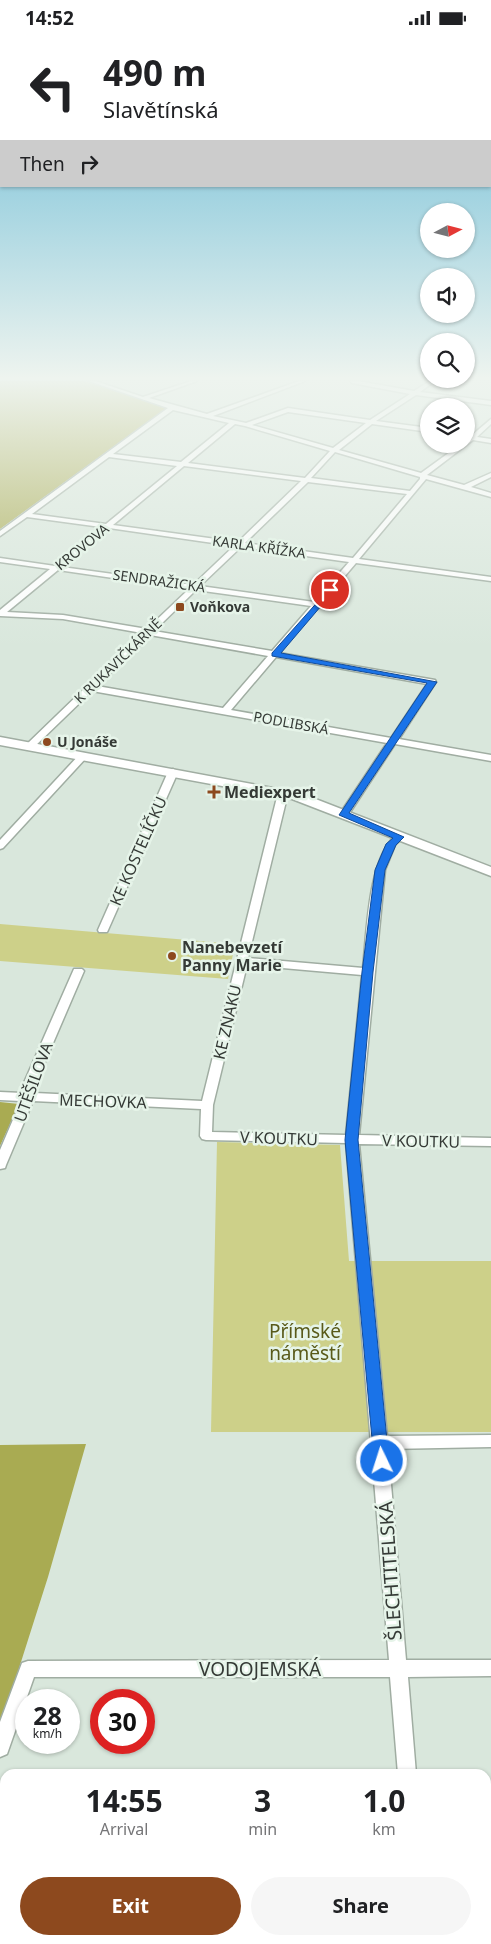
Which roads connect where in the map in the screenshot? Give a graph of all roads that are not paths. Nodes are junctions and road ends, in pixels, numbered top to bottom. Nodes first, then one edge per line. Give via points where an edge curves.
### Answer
1 (87, 470) edge
2 (176, 470) edge
3 (224, 470) edge
4 (315, 470) edge
5 (402, 470) edge
6 (430, 470) edge
7 (491, 475) edge
8 (422, 476) junction
9 (306, 480) junction
10 (464, 488) junction
11 (412, 493) junction
12 (491, 495) edge
13 (26, 515) junction
14 (107, 527) junction
15 (0, 534) edge
16 (238, 544) junction
17 (0, 560) edge
18 (355, 561) junction
19 (56, 567) junction
20 (491, 579) edge
21 (195, 586) junction
22 (318, 605) junction
23 (0, 614) edge
24 (147, 632) junction
25 (275, 655) junction
26 (91, 687) junction
27 (225, 711) junction
28 (393, 740) junction
29 (0, 741) edge
30 (30, 746) junction
31 (83, 756) junction
32 (491, 758) edge
33 (173, 772) junction
34 (284, 793) junction
35 (344, 815) junction
36 (399, 837) junction
37 (0, 846) edge
38 (491, 873) edge
39 (103, 930) dead end
40 (242, 961) junction
41 (78, 971) dead end
42 (368, 972) junction
43 (0, 1096) edge
44 (28, 1099) junction
45 (207, 1105) junction
46 (206, 1136) joint
47 (352, 1140) junction
48 (491, 1143) edge
49 (0, 1165) edge
50 (491, 1441) edge
51 (380, 1443) junction
52 (491, 1668) edge
53 (397, 1669) junction
54 (0, 1748) edge
55 (407, 1769) edge

1 - 13 street
2 - 14 street, KROVOVA
3 - 9 street
4 - 9 street, K RUKAVIČKÁRNĚ
5 - 8 street
6 - 8 street
7 - 10 street
8 - 10 street
8 - 11 street
9 - 11 street
9 - 16 street, K RUKAVIČKÁRNĚ
10 - 12 street
11 - 18 street
13 - 14 street, KARLA KŘÍŽKA
13 - 15 street
14 - 16 street, KARLA KŘÍŽKA
14 - 19 street, KROVOVA
16 - 18 street, KARLA KŘÍŽKA
16 - 21 street, K RUKAVIČKÁRNĚ
17 - 19 street, SENDRAŽICKÁ
18 - 20 street, KARLA KŘÍŽKA
18 - 22 street
19 - 21 street, SENDRAŽICKÁ
19 - 23 street, KROVOVA
21 - 22 street, SENDRAŽICKÁ
21 - 24 street, K RUKAVIČKÁRNĚ
22 - 25 street
23 - 24 street via 63,617
24 - 25 street
24 - 26 street, K RUKAVIČKÁRNĚ
25 - 27 street
25 - 28 street via 432,682
26 - 27 street, PODLIBSKÁ
26 - 30 street, K RUKAVIČKÁRNĚ
27 - 28 street, PODLIBSKÁ
28 - 32 street, PODLIBSKÁ
28 - 35 street
29 - 30 street
30 - 31 street
31 - 33 street
31 - 37 street
33 - 34 street
33 - 39 street, KE KOSTELÍČKU
34 - 35 street
34 - 40 street, KE ZNAKU
35 - 36 street
36 - 38 street
36 - 42 street, ŠLECHTITELSKÁ via 391,844 380,870
40 - 42 street
40 - 45 street, KE ZNAKU
41 - 44 street, UTĚŠILOVA via 29,1085
42 - 47 street, ŠLECHTITELSKÁ
43 - 44 street, MECHOVKA
44 - 45 street, MECHOVKA
44 - 49 street, UTĚŠILOVA
45 - 46 street, KE ZNAKU
46 - 47 street, V KOUTKU
47 - 48 street, V KOUTKU
47 - 51 street, ŠLECHTITELSKÁ
50 - 51 street
51 - 53 street, ŠLECHTITELSKÁ
52 - 53 street, VODOJEMSKÁ
53 - 54 street, VODOJEMSKÁ via 28,1669
53 - 55 street, ŠLECHTITELSKÁ

